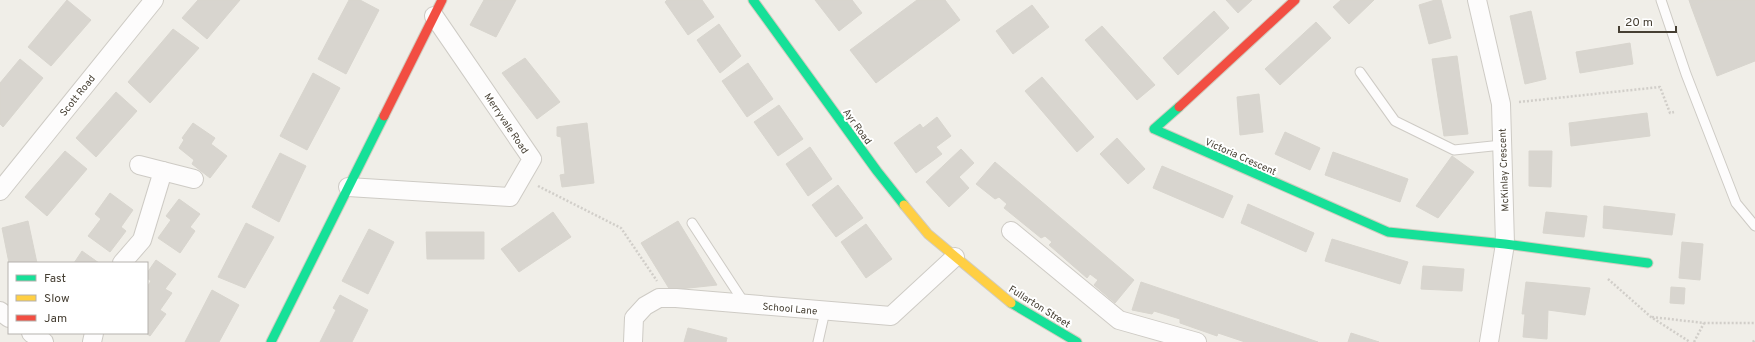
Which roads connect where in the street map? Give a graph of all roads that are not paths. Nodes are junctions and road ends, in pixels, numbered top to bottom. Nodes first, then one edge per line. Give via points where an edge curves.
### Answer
1 (154, 0) edge
2 (753, 0) edge
3 (1295, 0) edge
4 (1477, 0) edge
5 (1661, 0) edge
6 (438, 8) edge
7 (1360, 72) dead end
8 (1502, 145) junction
9 (139, 165) dead end
10 (163, 171) junction
11 (194, 179) dead end
12 (348, 187) junction
13 (0, 191) edge
14 (692, 223) dead end
15 (1755, 226) edge
16 (1011, 231) dead end
17 (1505, 244) junction
18 (955, 257) junction
19 (123, 262) edge
20 (1648, 263) dead end
21 (745, 304) junction
22 (825, 310) junction
23 (0, 311) edge
24 (8, 317) edge
25 (32, 334) edge
26 (44, 342) edge
27 (271, 342) edge
28 (633, 342) edge
29 (818, 342) edge
30 (1077, 342) edge
31 (1197, 342) edge
32 (1489, 342) edge

1 - 13 street, Scott Road
2 - 18 street, Ayr Road via 877,171 928,234
3 - 17 street, Victoria Crescent via 1154,129 1388,232
4 - 8 street, McKinlay Crescent via 1501,104
5 - 15 lane via 1686,74 1736,203
6 - 12 street, Merryvale Road
6 - 12 street, Merryvale Road via 532,159 510,197
7 - 8 lane via 1394,121 1454,150
8 - 17 street, McKinlay Crescent
9 - 10 street
10 - 11 street
10 - 19 street via 142,240
12 - 27 street, Merryvale Road
14 - 21 lane
16 - 31 street via 1118,320
17 - 20 street
17 - 32 street, McKinlay Crescent
18 - 22 street, School Lane via 891,316
18 - 30 street, Fullarton Street via 1010,302
21 - 22 street, School Lane
21 - 28 street, School Lane via 659,298 645,306 634,318
22 - 29 lane
23 - 24 street
25 - 26 street

